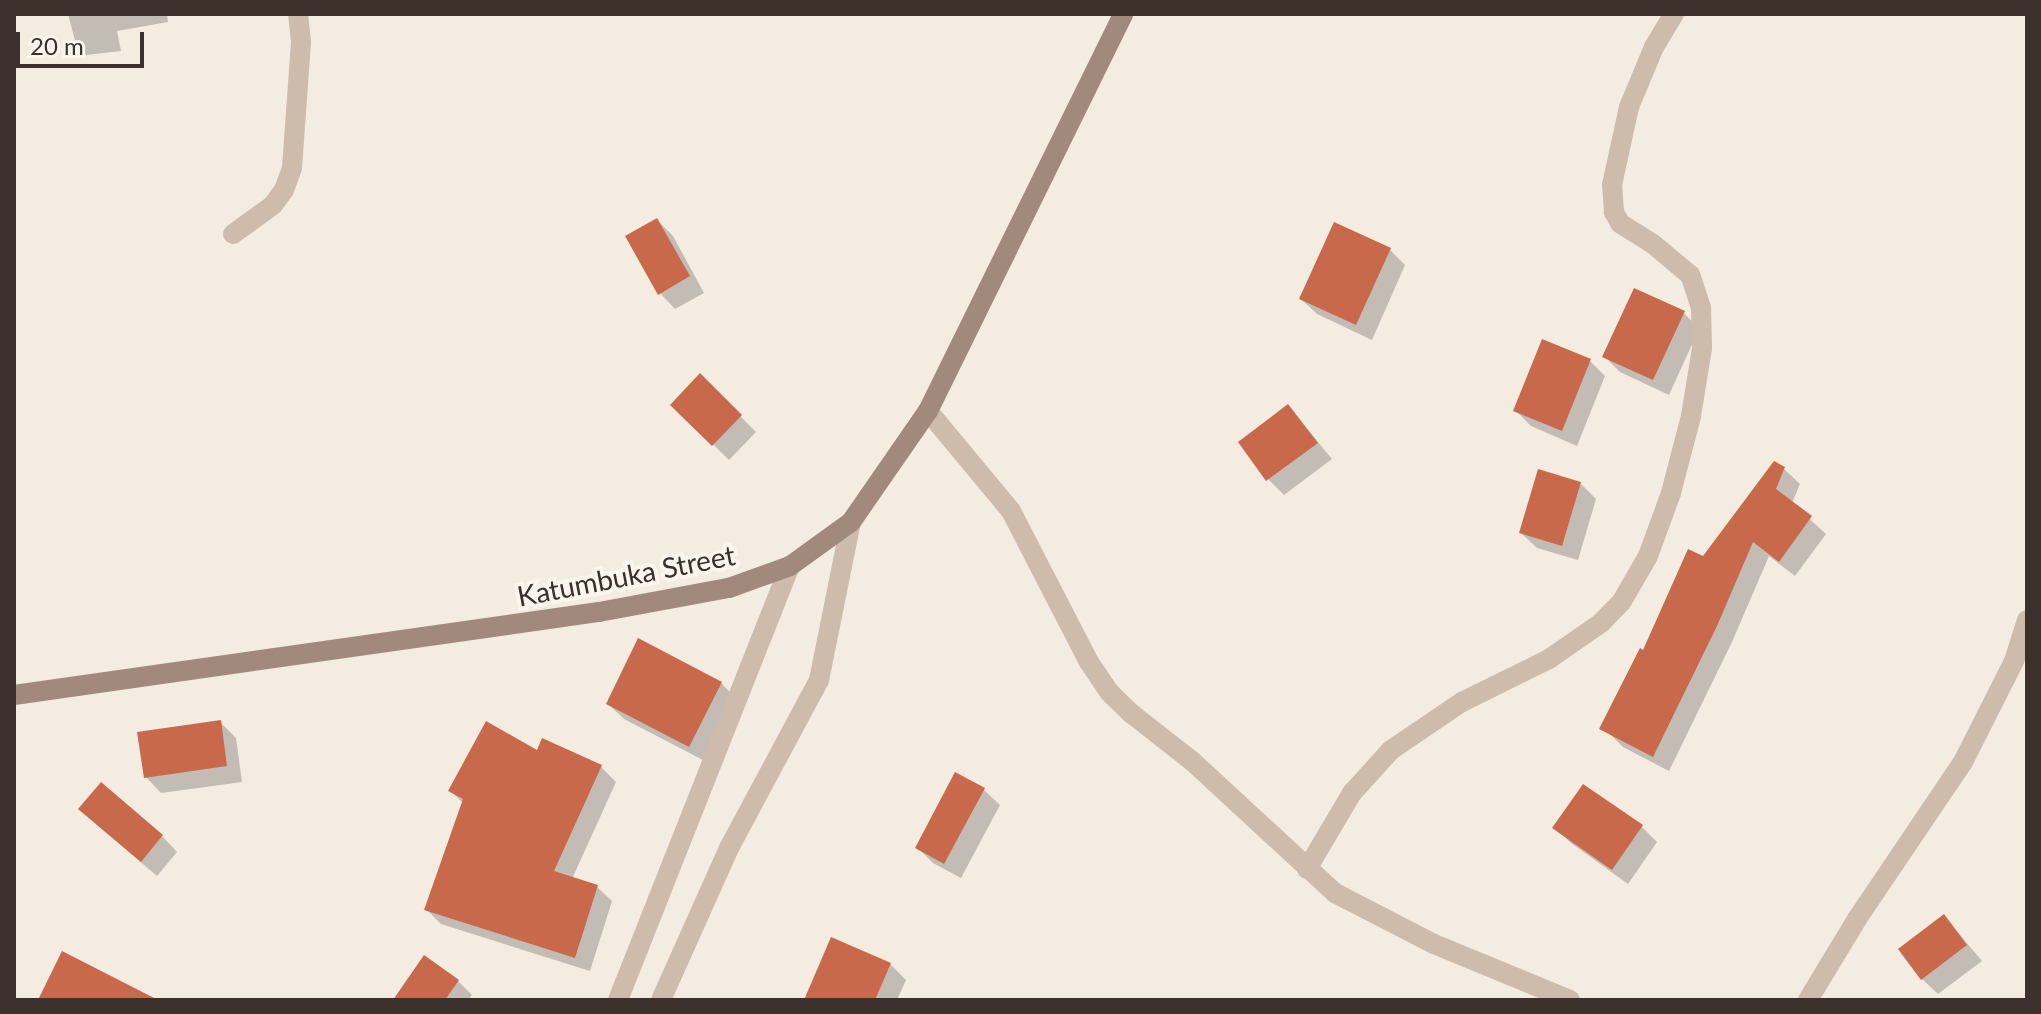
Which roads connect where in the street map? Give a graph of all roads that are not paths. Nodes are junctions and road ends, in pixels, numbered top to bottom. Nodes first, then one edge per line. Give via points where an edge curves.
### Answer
1 (298, 14) edge
2 (1123, 14) edge
3 (1674, 14) edge
4 (233, 234) dead end
5 (928, 411) junction
6 (851, 522) junction
7 (790, 566) junction
8 (2027, 620) edge
9 (14, 695) edge
10 (1307, 869) junction
11 (618, 1000) edge
12 (661, 1000) edge
13 (1570, 1000) edge
14 (1808, 1000) edge

1 - 4 street via 301,42 292,168 273,205
2 - 5 main road, Katumbuka Street
3 - 10 street via 1629,107 1612,185 1620,223 1690,275 1701,308 1702,348 1691,416 1648,556 1622,601 1601,623 1549,659 1462,702 1391,750 1352,793
5 - 6 main road, Katumbuka Street
5 - 10 street via 1011,511 1109,692
6 - 7 main road, Katumbuka Street
6 - 12 street via 819,680 729,848
7 - 9 main road, Katumbuka Street via 729,588 599,612
7 - 11 street
8 - 14 street via 2014,661 1963,762
10 - 13 street via 1368,913

